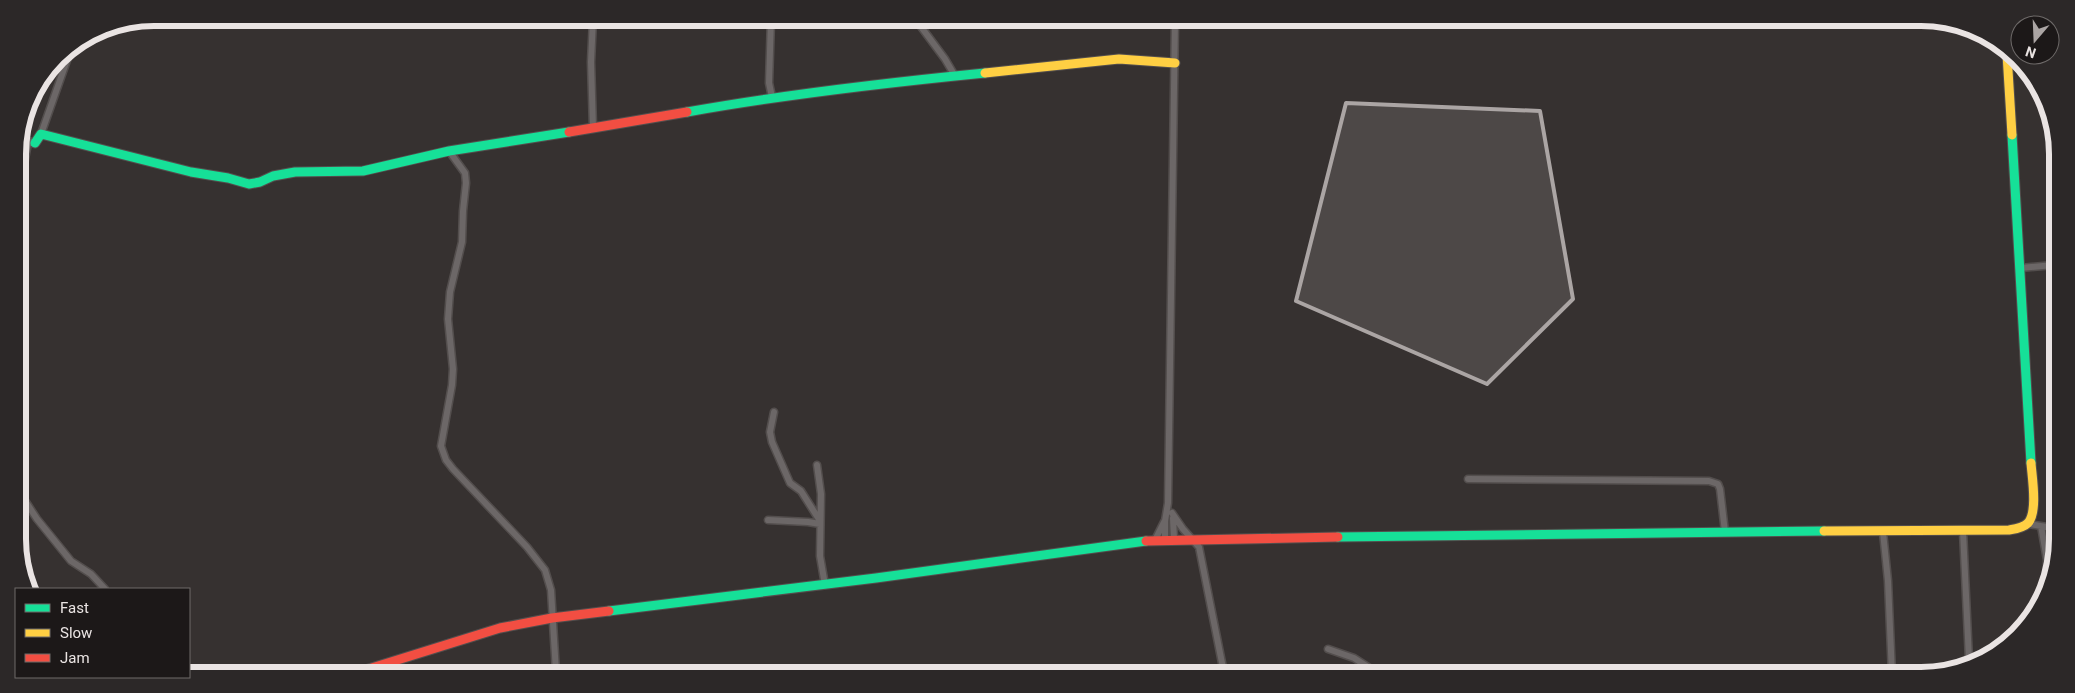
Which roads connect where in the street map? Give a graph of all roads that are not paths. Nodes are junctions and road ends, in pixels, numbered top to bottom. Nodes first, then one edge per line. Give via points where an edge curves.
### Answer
1 (593, 26) edge
2 (771, 26) edge
3 (921, 26) edge
4 (1175, 26) edge
5 (67, 61) edge
6 (2007, 61) edge
7 (1174, 63) junction
8 (955, 76) junction
9 (772, 97) junction
10 (593, 128) junction
11 (41, 134) junction
12 (27, 141) edge
13 (35, 143) junction
14 (27, 148) edge
15 (449, 151) junction
16 (2049, 265) edge
17 (2020, 268) junction
18 (774, 412) dead end
19 (817, 465) dead end
20 (1468, 480) dead end
21 (26, 502) edge
22 (1168, 503) junction
23 (1172, 513) junction
24 (768, 520) dead end
25 (1165, 521) junction
26 (820, 523) junction
27 (2029, 524) junction
28 (2041, 526) junction
29 (2049, 527) edge
30 (1963, 531) junction
31 (1725, 532) junction
32 (1883, 532) junction
33 (1192, 539) junction
34 (1154, 540) junction
35 (1170, 540) junction
36 (2047, 560) edge
37 (825, 585) junction
38 (104, 588) edge
39 (552, 618) junction
40 (1328, 649) dead end
41 (1969, 657) edge
42 (1223, 666) edge
43 (1367, 666) edge
44 (1892, 666) edge
45 (375, 667) edge
46 (556, 667) edge

1 - 10 street
2 - 9 street via 769,83
3 - 8 street
4 - 7 street
5 - 11 street
6 - 17 street
7 - 8 street via 1119,59
7 - 22 street
8 - 9 street
9 - 10 street
10 - 15 street
11 - 13 street
11 - 15 street via 249,184 295,172 363,170
12 - 13 street
13 - 14 street via 28,143
15 - 39 street via 465,173 466,183 462,242 450,292 448,320 453,369 441,446 446,460 528,547 544,570 551,590
16 - 17 street
17 - 27 street via 2033,500
18 - 26 street via 770,432 772,442 790,483 801,492
19 - 26 street
20 - 31 street via 1709,481 1718,484 1720,489
21 - 38 street via 71,561 91,574
22 - 23 street
22 - 25 street
23 - 33 street
23 - 35 street
24 - 26 street
25 - 34 street
25 - 35 street
26 - 37 street via 820,556
27 - 28 street
27 - 30 street via 2009,530
28 - 29 street
28 - 36 street
30 - 32 street
30 - 41 street
31 - 32 street
31 - 33 street
32 - 44 street
33 - 35 street
33 - 42 street via 1199,547 1202,559
34 - 35 street
34 - 37 street
37 - 39 street
39 - 45 street via 500,628
39 - 46 street
40 - 43 street

